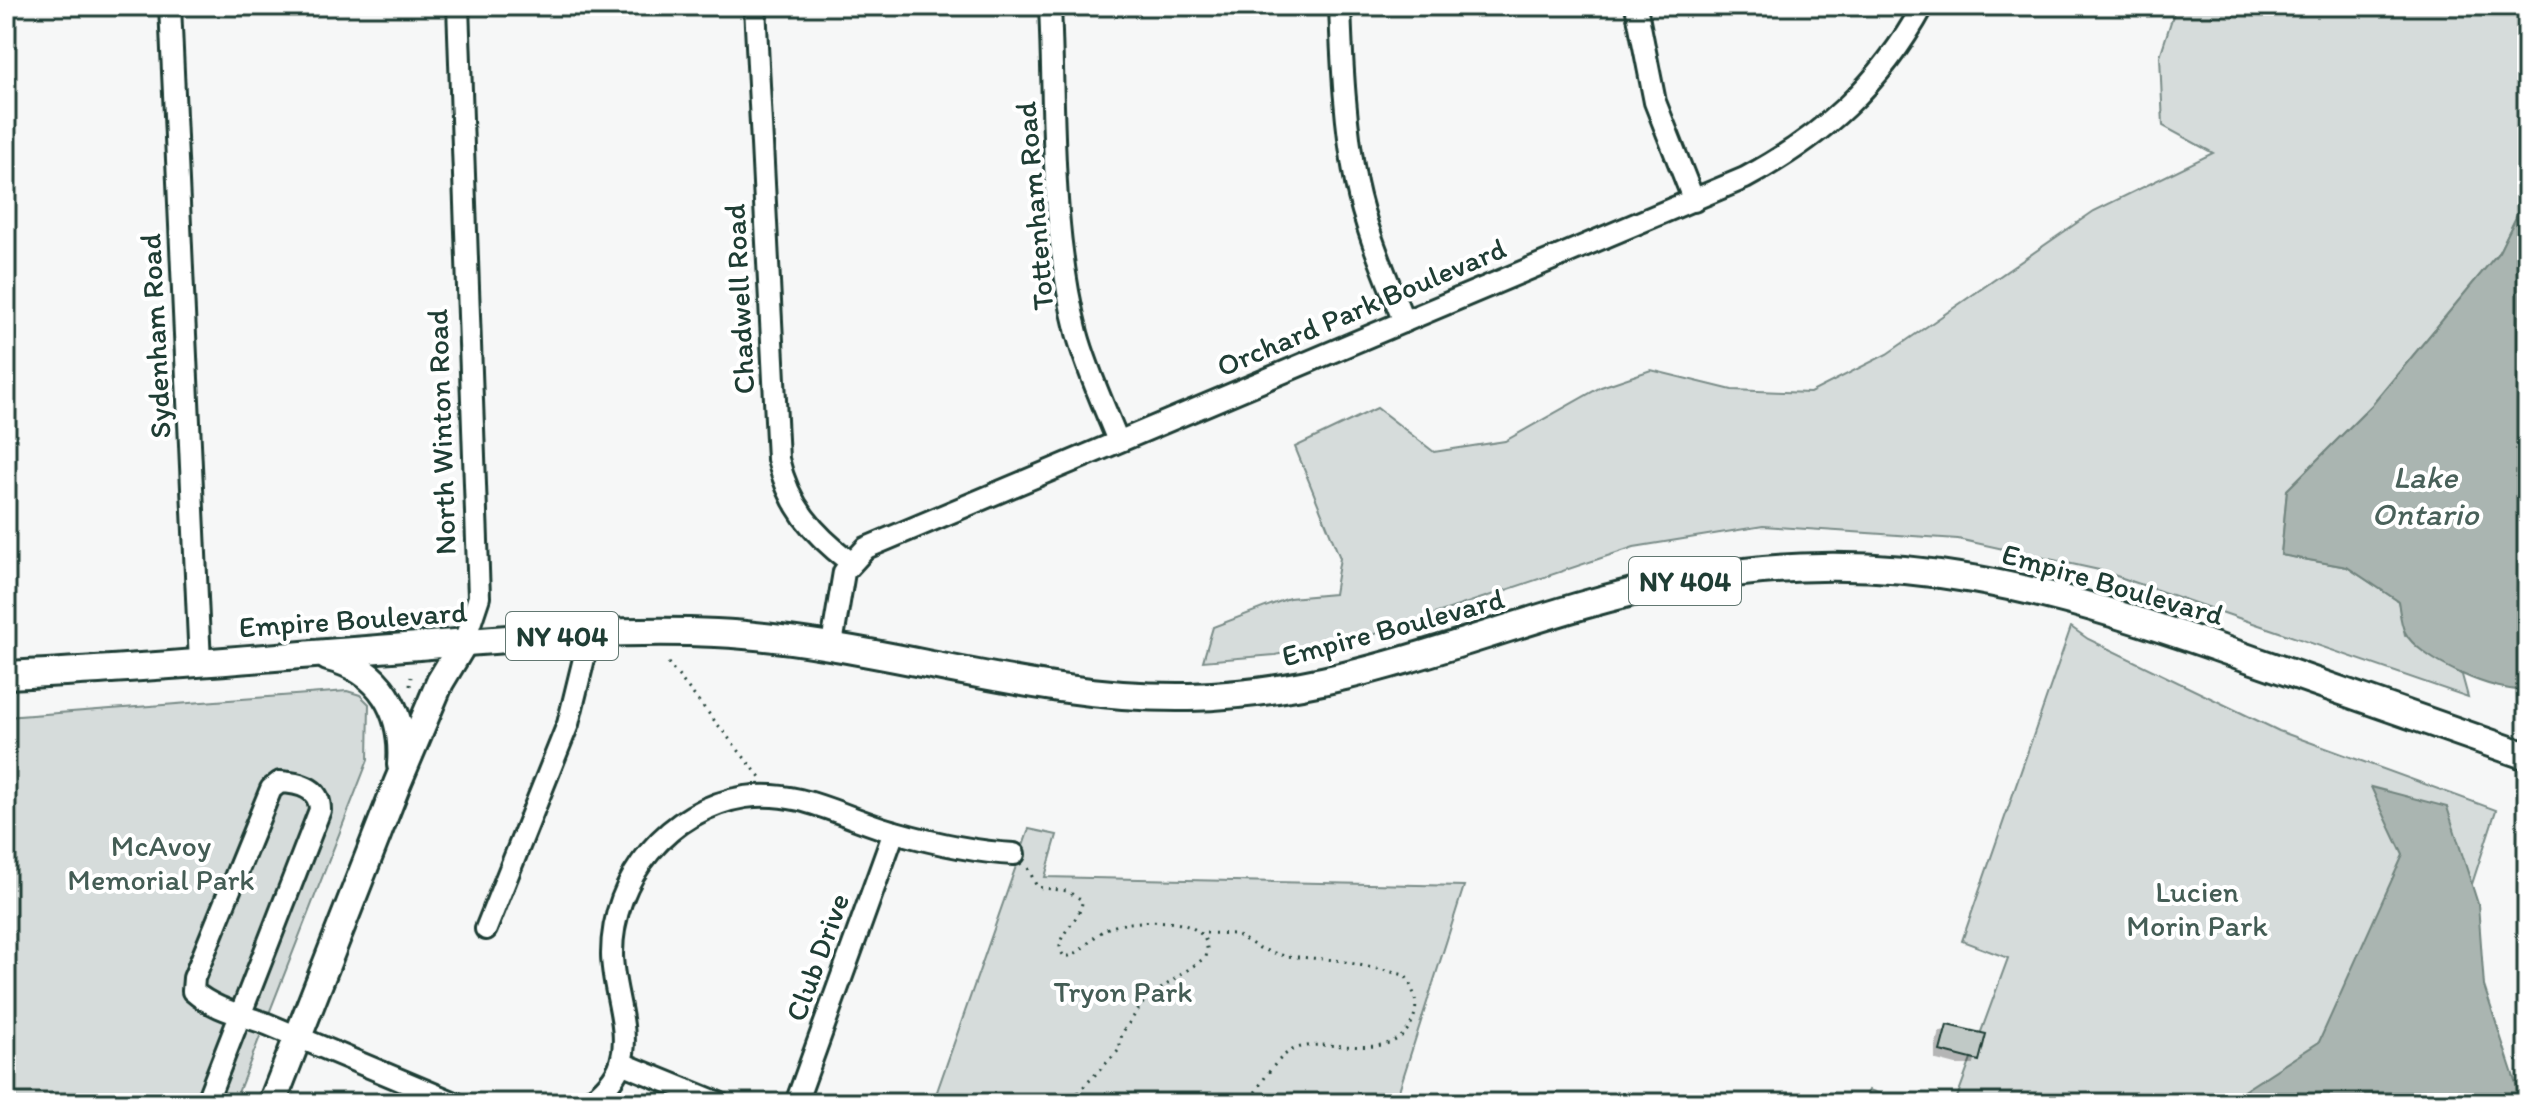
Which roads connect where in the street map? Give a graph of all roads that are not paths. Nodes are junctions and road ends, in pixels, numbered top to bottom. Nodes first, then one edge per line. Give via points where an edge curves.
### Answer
1 (170, 6) edge
2 (458, 6) edge
3 (755, 6) edge
4 (1050, 6) edge
5 (1340, 6) edge
6 (1636, 6) edge
7 (1923, 6) edge
8 (1694, 201) junction
9 (1404, 322) junction
10 (1118, 441) junction
11 (850, 562) junction
12 (590, 634) junction
13 (464, 642) junction
14 (832, 644) junction
15 (311, 654) junction
16 (200, 663) junction
17 (6, 675) edge
18 (2527, 756) edge
19 (397, 784) junction
20 (894, 832) junction
21 (1014, 854) road end
22 (486, 929) dead end
23 (240, 1015) junction
24 (297, 1039) junction
25 (621, 1063) junction
26 (206, 1103) edge
27 (272, 1103) edge
28 (455, 1103) edge
29 (587, 1103) edge
30 (719, 1103) edge
31 (796, 1103) edge

1 - 16 street, Sydenham Road
2 - 13 street, North Winton Road via 479,597
3 - 11 street, Chadwell Road via 778,459 800,515
4 - 10 street, Tottenham Road via 1060,219 1069,294 1090,373
5 - 9 street via 1356,184
6 - 8 street via 1655,102
7 - 8 street, Orchard Park Boulevard via 1882,71 1820,132 1757,172
8 - 9 street, Orchard Park Boulevard
9 - 10 street, Orchard Park Boulevard
10 - 11 street, Orchard Park Boulevard via 873,545
11 - 14 street via 840,584
12 - 13 main road, Empire Boulevard / NY 404
12 - 14 main road, Empire Boulevard / NY 404 via 712,633
12 - 22 street via 568,724
13 - 15 main road, Empire Boulevard / NY 404
13 - 19 main road, North Winton Road via 440,682
14 - 18 main road, Empire Boulevard / NY 404 via 1091,692 1236,695 1377,670 1676,583 1774,569 1906,568 2003,582 2102,608
15 - 16 main road, Empire Boulevard / NY 404
15 - 19 main road via 359,668 384,691 400,729
16 - 17 main road, Empire Boulevard / NY 404
19 - 24 main road, North Winton Road
20 - 21 street
20 - 25 street via 805,799 772,793 696,812 651,850 625,888 616,917 612,954 624,1042
20 - 31 street, Club Drive
23 - 23 street via 204,1001 193,991 194,978 271,789 280,782 291,783 315,791 320,810
23 - 24 street
23 - 26 street
24 - 27 main road, North Winton Road
24 - 28 street
25 - 29 street via 612,1080
25 - 30 street

